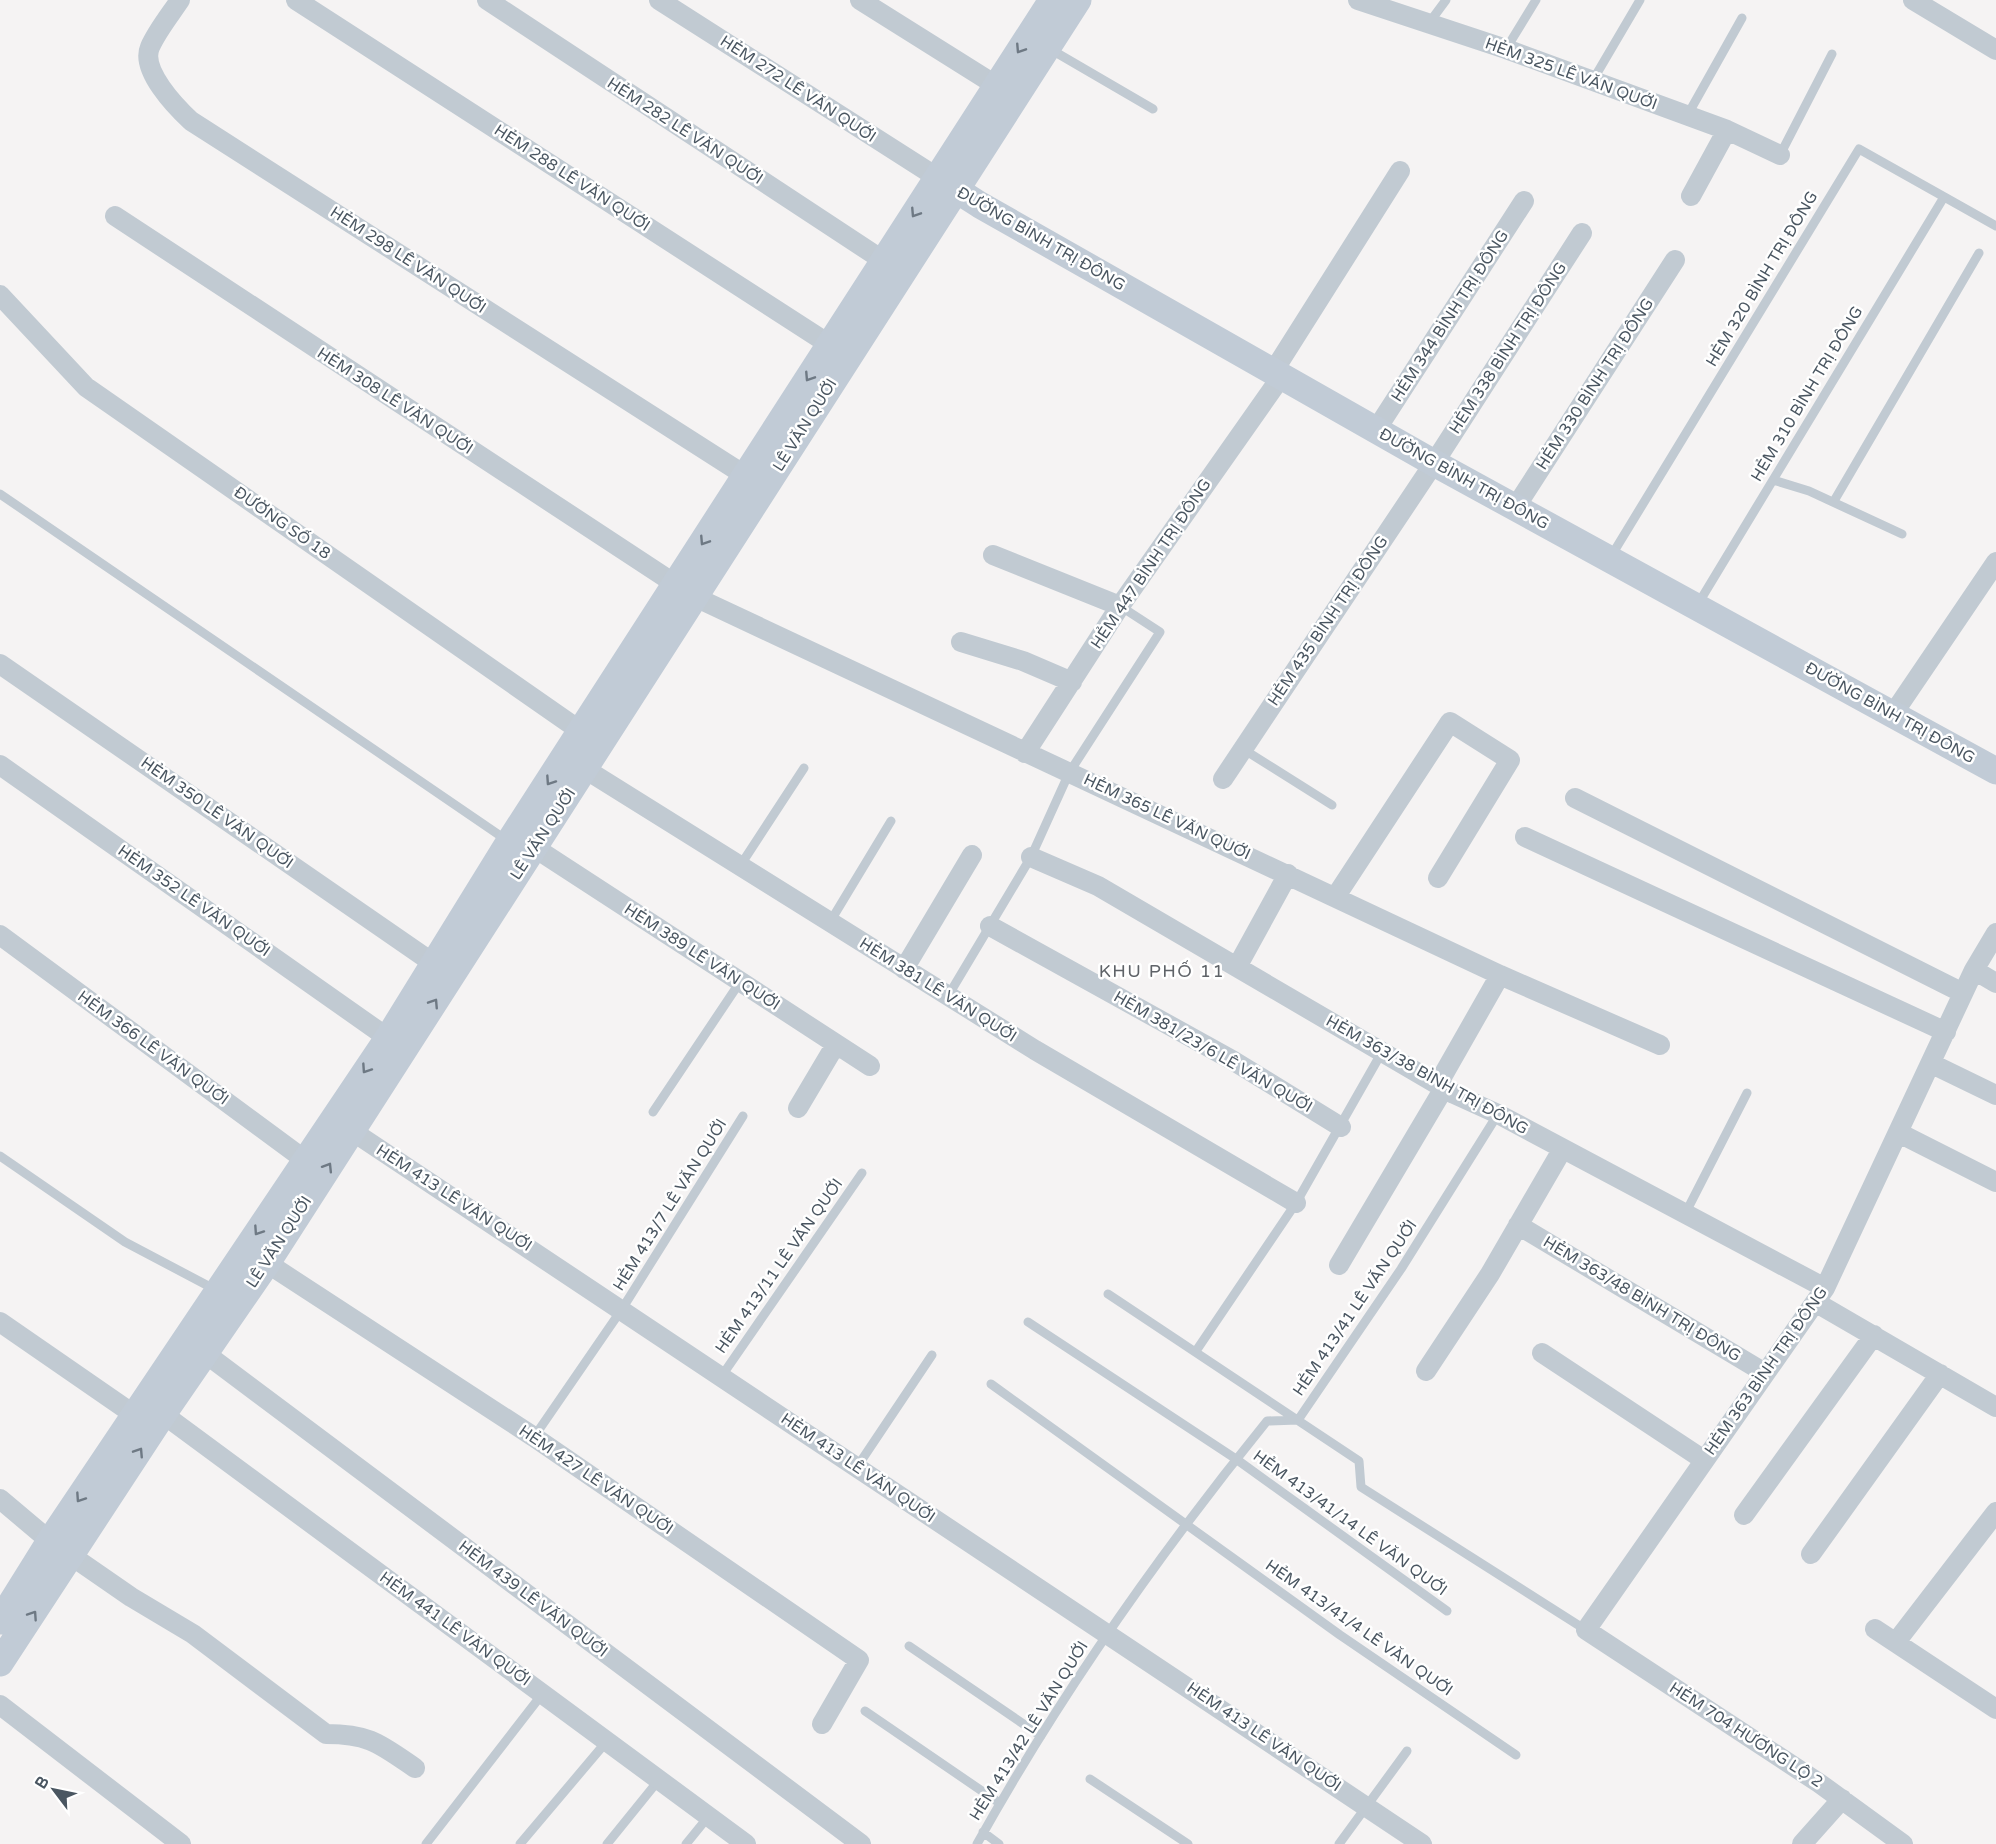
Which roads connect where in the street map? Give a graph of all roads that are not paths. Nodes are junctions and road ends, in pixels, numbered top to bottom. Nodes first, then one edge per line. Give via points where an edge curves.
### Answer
1 (180, 0) edge
2 (296, 0) edge
3 (487, 0) edge
4 (659, 0) edge
5 (860, 0) edge
6 (1052, 0) edge
7 (1078, 0) edge
8 (1358, 0) edge
9 (1446, 0) edge
10 (1536, 0) edge
11 (1640, 0) edge
12 (1913, 0) edge
13 (1742, 18) dead end
14 (1429, 23) junction
15 (1048, 48) junction
16 (1506, 49) junction
17 (1996, 50) edge
18 (1832, 54) dead end
19 (1592, 82) junction
20 (996, 86) junction
21 (1153, 108) dead end
22 (1687, 116) junction
23 (1727, 130) junction
24 (1780, 155) joint
25 (1400, 171) dead end
26 (947, 184) junction
27 (1691, 196) dead end
28 (1944, 197) junction
29 (1524, 201) dead end
30 (115, 216) dead end
31 (1996, 226) edge
32 (1582, 233) dead end
33 (1979, 253) dead end
34 (1675, 260) dead end
35 (884, 261) junction
36 (0, 295) edge
37 (839, 351) junction
38 (1277, 374) junction
39 (1376, 430) junction
40 (1434, 463) junction
41 (746, 476) junction
42 (1773, 480) junction
43 (0, 494) edge
44 (1834, 501) junction
45 (1515, 507) junction
46 (1902, 534) dead end
47 (993, 555) dead end
48 (1610, 559) junction
49 (1996, 562) edge
50 (685, 591) junction
51 (1120, 606) junction
52 (1697, 606) junction
53 (961, 642) dead end
54 (0, 664) edge
55 (1072, 682) junction
56 (1893, 714) junction
57 (582, 732) junction
58 (1243, 749) junction
59 (1025, 753) junction
60 (0, 765) edge
61 (804, 768) dead end
62 (585, 769) junction
63 (1996, 771) edge
64 (1069, 773) junction
65 (1223, 779) dead end
66 (1575, 798) dead end
67 (1332, 805) dead end
68 (891, 821) dead end
69 (1525, 837) dead end
70 (522, 845) junction
71 (972, 855) dead end
72 (1031, 857) junction
73 (740, 866) junction
74 (1288, 874) junction
75 (1438, 878) dead end
76 (1336, 896) junction
77 (830, 922) junction
78 (990, 926) junction
79 (1996, 933) edge
80 (0, 935) edge
81 (1237, 967) junction
82 (443, 969) junction
83 (904, 969) junction
84 (1974, 970) junction
85 (1500, 975) junction
86 (740, 982) junction
87 (1996, 983) edge
88 (1963, 993) junction
89 (948, 996) junction
90 (1946, 1032) junction
91 (388, 1038) junction
92 (836, 1044) junction
93 (1660, 1045) dead end
94 (1382, 1052) junction
95 (1932, 1064) junction
96 (870, 1066) dead end
97 (1441, 1086) junction
98 (1747, 1093) dead end
99 (1996, 1095) edge
100 (798, 1108) dead end
101 (653, 1112) dead end
102 (1498, 1114) junction
103 (743, 1116) dead end
104 (1341, 1127) junction
105 (352, 1131) junction
106 (1899, 1133) junction
107 (1562, 1150) junction
108 (0, 1156) edge
109 (305, 1160) junction
110 (862, 1173) dead end
111 (1996, 1182) edge
112 (1296, 1203) junction
113 (1685, 1214) junction
114 (1518, 1225) junction
115 (267, 1263) junction
116 (1339, 1265) dead end
117 (1108, 1294) dead end
118 (1820, 1295) junction
119 (228, 1298) junction
120 (622, 1309) junction
121 (0, 1322) edge
122 (1028, 1322) dead end
123 (1874, 1335) junction
124 (1197, 1351) junction
125 (1542, 1353) dead end
126 (206, 1354) junction
127 (932, 1355) dead end
128 (1426, 1371) dead end
129 (1765, 1373) junction
130 (1940, 1374) junction
131 (721, 1377) junction
132 (991, 1384) dead end
133 (1996, 1407) edge
134 (163, 1414) junction
135 (136, 1416) junction
136 (1298, 1420) junction
137 (534, 1437) junction
138 (1236, 1459) junction
139 (1704, 1460) junction
140 (857, 1467) junction
141 (0, 1499) edge
142 (1744, 1515) dead end
143 (1993, 1524) edge
144 (1185, 1525) junction
145 (50, 1541) junction
146 (1812, 1554) dead end
147 (73, 1556) junction
148 (1447, 1611) dead end
149 (0, 1621) edge
150 (1875, 1629) dead end
151 (1586, 1630) junction
152 (1108, 1633) junction
153 (1896, 1642) junction
154 (909, 1646) dead end
155 (0, 1664) edge
156 (543, 1693) junction
157 (0, 1704) edge
158 (1996, 1709) edge
159 (865, 1711) dead end
160 (822, 1724) dead end
161 (1041, 1736) junction
162 (607, 1741) junction
163 (1407, 1751) dead end
164 (1516, 1755) dead end
165 (415, 1768) dead end
166 (1089, 1779) dead end
167 (658, 1781) junction
168 (1842, 1799) junction
169 (998, 1802) junction
170 (1366, 1805) junction
171 (708, 1817) junction
172 (983, 1832) junction
173 (181, 1844) edge
174 (426, 1844) edge
175 (520, 1844) edge
176 (608, 1844) edge
177 (686, 1844) edge
178 (746, 1844) edge
179 (861, 1844) edge
180 (976, 1844) edge
181 (999, 1844) edge
182 (1188, 1844) edge
183 (1340, 1844) edge
184 (1422, 1844) edge
185 (1802, 1844) edge
186 (1903, 1844) edge

1 - 41 street, HẺM 298 LÊ VĂN QUỚI via 149,49 149,62 173,103 191,121
2 - 37 street, HẺM 288 LÊ VĂN QUỚI
3 - 35 street, HẺM 282 LÊ VĂN QUỚI
4 - 26 street, HẺM 272 LÊ VĂN QUỚI
5 - 20 street
6 -> 20 main road, LÊ VĂN QUỚI
7 - 15 main road, LÊ VĂN QUỚI
8 - 14 street, HẺM 325 LÊ VĂN QUỚI
9 - 14 lane
10 - 16 lane
11 - 19 lane
12 - 17 street
13 - 22 lane
14 - 16 street, HẺM 325 LÊ VĂN QUỚI
15 - 21 lane
15 - 26 main road, LÊ VĂN QUỚI
16 - 19 street, HẺM 325 LÊ VĂN QUỚI
18 - 24 lane
19 - 22 street, HẺM 325 LÊ VĂN QUỚI
20 - 26 main road, LÊ VĂN QUỚI
22 - 23 street, HẺM 325 LÊ VĂN QUỚI
23 - 24 street, HẺM 325 LÊ VĂN QUỚI
23 - 27 street
25 - 38 street, HẺM 447 BÌNH TRỊ ĐÔNG
26 -> 35 main road, LÊ VĂN QUỚI
26 - 37 main road, LÊ VĂN QUỚI
26 - 38 main road, ĐƯỜNG BÌNH TRỊ ĐÔNG
28 - 31 lane, HẺM 320 BÌNH TRỊ ĐÔNG
28 - 42 lane, HẺM 310 BÌNH TRỊ ĐÔNG
28 - 48 lane, HẺM 320 BÌNH TRỊ ĐÔNG via 1859,149
29 - 39 street, HẺM 344 BÌNH TRỊ ĐÔNG
30 - 50 street, HẺM 308 LÊ VĂN QUỚI
32 - 40 street, HẺM 338 BÌNH TRỊ ĐÔNG
33 - 44 lane
34 - 45 street, HẺM 330 BÌNH TRỊ ĐÔNG
35 - 37 main road, LÊ VĂN QUỚI
36 - 57 street, ĐƯỜNG SỐ 18 via 86,387
37 -> 41 main road, LÊ VĂN QUỚI
37 - 50 main road, LÊ VĂN QUỚI
38 - 39 main road, ĐƯỜNG BÌNH TRỊ ĐÔNG
38 - 51 street, HẺM 447 BÌNH TRỊ ĐÔNG
39 - 40 main road, ĐƯỜNG BÌNH TRỊ ĐÔNG
40 - 45 main road, ĐƯỜNG BÌNH TRỊ ĐÔNG
40 - 58 street, HẺM 435 BÌNH TRỊ ĐÔNG
41 -> 50 main road, LÊ VĂN QUỚI
42 - 44 lane
42 - 52 lane, HẺM 310 BÌNH TRỊ ĐÔNG
43 - 70 lane
44 - 46 lane
45 - 48 main road, ĐƯỜNG BÌNH TRỊ ĐÔNG
47 - 51 street
48 - 52 main road, ĐƯỜNG BÌNH TRỊ ĐÔNG
49 - 56 street
50 - 57 main road, LÊ VĂN QUỚI
50 - 59 street, HẺM 365 LÊ VĂN QUỚI
50 - 62 main road, LÊ VĂN QUỚI
51 - 55 street, HẺM 447 BÌNH TRỊ ĐÔNG
51 - 64 lane via 1160,632
52 - 56 main road, ĐƯỜNG BÌNH TRỊ ĐÔNG
53 - 55 street via 1023,660
54 - 82 street, HẺM 350 LÊ VĂN QUỚI
55 - 59 street, HẺM 447 BÌNH TRỊ ĐÔNG
56 - 63 main road, ĐƯỜNG BÌNH TRỊ ĐÔNG
57 -> 70 main road, LÊ VĂN QUỚI
58 - 65 street, HẺM 435 BÌNH TRỊ ĐÔNG
58 - 67 lane
59 - 64 street, HẺM 365 LÊ VĂN QUỚI
60 - 91 street, HẺM 352 LÊ VĂN QUỚI
61 - 73 lane
62 - 70 main road, LÊ VĂN QUỚI
62 - 73 street, HẺM 381 LÊ VĂN QUỚI
64 - 72 lane
64 - 74 street, HẺM 365 LÊ VĂN QUỚI
66 - 88 street
68 - 77 lane
69 - 90 street
70 - 82 main road, LÊ VĂN QUỚI
70 - 86 street, HẺM 389 LÊ VĂN QUỚI
71 - 83 street
72 - 78 lane
72 - 81 street, HẺM 363/38 BÌNH TRỊ ĐÔNG via 1098,886
73 - 77 street, HẺM 381 LÊ VĂN QUỚI
74 - 76 street, HẺM 365 LÊ VĂN QUỚI
74 - 81 street
75 - 76 street via 1510,760 1450,722
76 - 85 street, HẺM 365 LÊ VĂN QUỚI
77 - 83 street, HẺM 381 LÊ VĂN QUỚI
78 - 89 lane
78 - 104 street, HẺM 381/23/6 LÊ VĂN QUỚI via 1233,1060
79 - 84 street, HẺM 363 BÌNH TRỊ ĐÔNG
80 - 109 street, HẺM 366 LÊ VĂN QUỚI
81 - 94 street, HẺM 363/38 BÌNH TRỊ ĐÔNG
82 - 91 main road, LÊ VĂN QUỚI
105 -> 82 main road, LÊ VĂN QUỚI
83 - 89 street, HẺM 381 LÊ VĂN QUỚI
84 - 87 street
84 - 88 street, HẺM 363 BÌNH TRỊ ĐÔNG
85 - 93 street, HẺM 365 LÊ VĂN QUỚI
85 - 97 street
86 - 92 street, HẺM 389 LÊ VĂN QUỚI
86 - 101 lane
88 - 90 street, HẺM 363 BÌNH TRỊ ĐÔNG
89 - 112 street, HẺM 381 LÊ VĂN QUỚI
90 - 95 street, HẺM 363 BÌNH TRỊ ĐÔNG
91 -> 109 main road, LÊ VĂN QUỚI
92 - 96 street, HẺM 389 LÊ VĂN QUỚI
92 - 100 street
94 - 97 street, HẺM 363/38 BÌNH TRỊ ĐÔNG
94 - 104 lane
95 - 99 street
95 - 106 street, HẺM 363 BÌNH TRỊ ĐÔNG
97 - 102 street, HẺM 363/38 BÌNH TRỊ ĐÔNG
97 - 116 street
98 - 113 lane
102 - 107 street, HẺM 363/38 BÌNH TRỊ ĐÔNG
102 - 136 lane, HẺM 413/41 LÊ VĂN QUỚI via 1401,1269
103 - 120 lane, HẺM 413/7 LÊ VĂN QUỚI
104 - 112 lane
115 -> 105 main road, LÊ VĂN QUỚI
105 - 120 street, HẺM 413 LÊ VĂN QUỚI
106 - 111 street
106 - 118 street, HẺM 363 BÌNH TRỊ ĐÔNG
107 - 113 street, HẺM 363/38 BÌNH TRỊ ĐÔNG
107 - 114 street
108 - 119 lane via 125,1242
109 -> 119 main road, LÊ VĂN QUỚI
110 - 131 lane, HẺM 413/11 LÊ VĂN QUỚI
112 - 124 lane
113 - 118 street, HẺM 363/38 BÌNH TRỊ ĐÔNG
114 - 128 street
114 - 129 street, HẺM 363/48 BÌNH TRỊ ĐÔNG
115 - 119 main road, LÊ VĂN QUỚI
115 - 137 street, HẺM 427 LÊ VĂN QUỚI
117 - 124 lane
118 - 123 street, HẺM 363/38 BÌNH TRỊ ĐÔNG
118 - 129 street, HẺM 363 BÌNH TRỊ ĐÔNG
119 - 126 main road, LÊ VĂN QUỚI
119 - 135 main road, LÊ VĂN QUỚI
120 - 131 street, HẺM 413 LÊ VĂN QUỚI
120 - 137 lane, HẺM 413/7 LÊ VĂN QUỚI
121 - 135 street
122 - 138 lane, HẺM 413/41/14 LÊ VĂN QUỚI
123 - 130 street, HẺM 363/38 BÌNH TRỊ ĐÔNG
123 - 142 street
124 - 136 lane
125 - 139 street
126 - 134 main road, LÊ VĂN QUỚI
126 - 179 street, HẺM 439 LÊ VĂN QUỚI
127 - 140 lane
129 - 139 street, HẺM 363 BÌNH TRỊ ĐÔNG
130 - 133 street, HẺM 363/38 BÌNH TRỊ ĐÔNG
130 - 146 street
131 - 140 street, HẺM 413 LÊ VĂN QUỚI
132 - 144 lane, HẺM 413/41/4 LÊ VĂN QUỚI
147 -> 134 main road, LÊ VĂN QUỚI
134 - 156 street, HẺM 441 LÊ VĂN QUỚI
135 -> 145 main road, LÊ VĂN QUỚI
136 - 138 lane, HẺM 413/41 LÊ VĂN QUỚI via 1267,1421
136 - 151 lane via 1359,1461 1361,1487
137 - 160 street, HẺM 427 LÊ VĂN QUỚI via 859,1660
138 - 144 lane, HẺM 413/41 LÊ VĂN QUỚI
138 - 148 lane, HẺM 413/41/14 LÊ VĂN QUỚI
139 - 151 street, HẺM 363 BÌNH TRỊ ĐÔNG
140 - 152 street, HẺM 413 LÊ VĂN QUỚI
141 - 145 street
143 - 153 street
144 - 152 lane, HẺM 413/41 LÊ VĂN QUỚI
144 - 164 lane, HẺM 413/41/4 LÊ VĂN QUỚI
145 - 147 street
145 - 149 main road, LÊ VĂN QUỚI
155 -> 147 main road, LÊ VĂN QUỚI
147 - 165 street via 193,1634 326,1734 353,1733 377,1742
150 - 153 street
151 - 168 street, HẺM 704 HƯƠNG LỘ 2
152 - 161 lane, HẺM 413/42 LÊ VĂN QUỚI
152 - 170 street, HẺM 413 LÊ VĂN QUỚI
153 - 158 street
154 - 161 lane
156 - 162 street, HẺM 441 LÊ VĂN QUỚI
156 - 174 lane
157 - 173 street
159 - 169 lane
161 - 169 lane, HẺM 413/42 LÊ VĂN QUỚI
162 - 167 street, HẺM 441 LÊ VĂN QUỚI
162 - 175 lane
163 - 170 lane
166 - 182 lane
167 - 171 street, HẺM 441 LÊ VĂN QUỚI
167 - 176 lane
168 - 185 street
168 - 186 street, HẺM 704 HƯƠNG LỘ 2
169 - 172 lane, HẺM 413/42 LÊ VĂN QUỚI
170 - 183 lane
170 - 184 street, HẺM 413 LÊ VĂN QUỚI
171 - 177 lane
171 - 178 street, HẺM 441 LÊ VĂN QUỚI
172 - 180 lane, HẺM 413/42 LÊ VĂN QUỚI
172 - 181 lane

